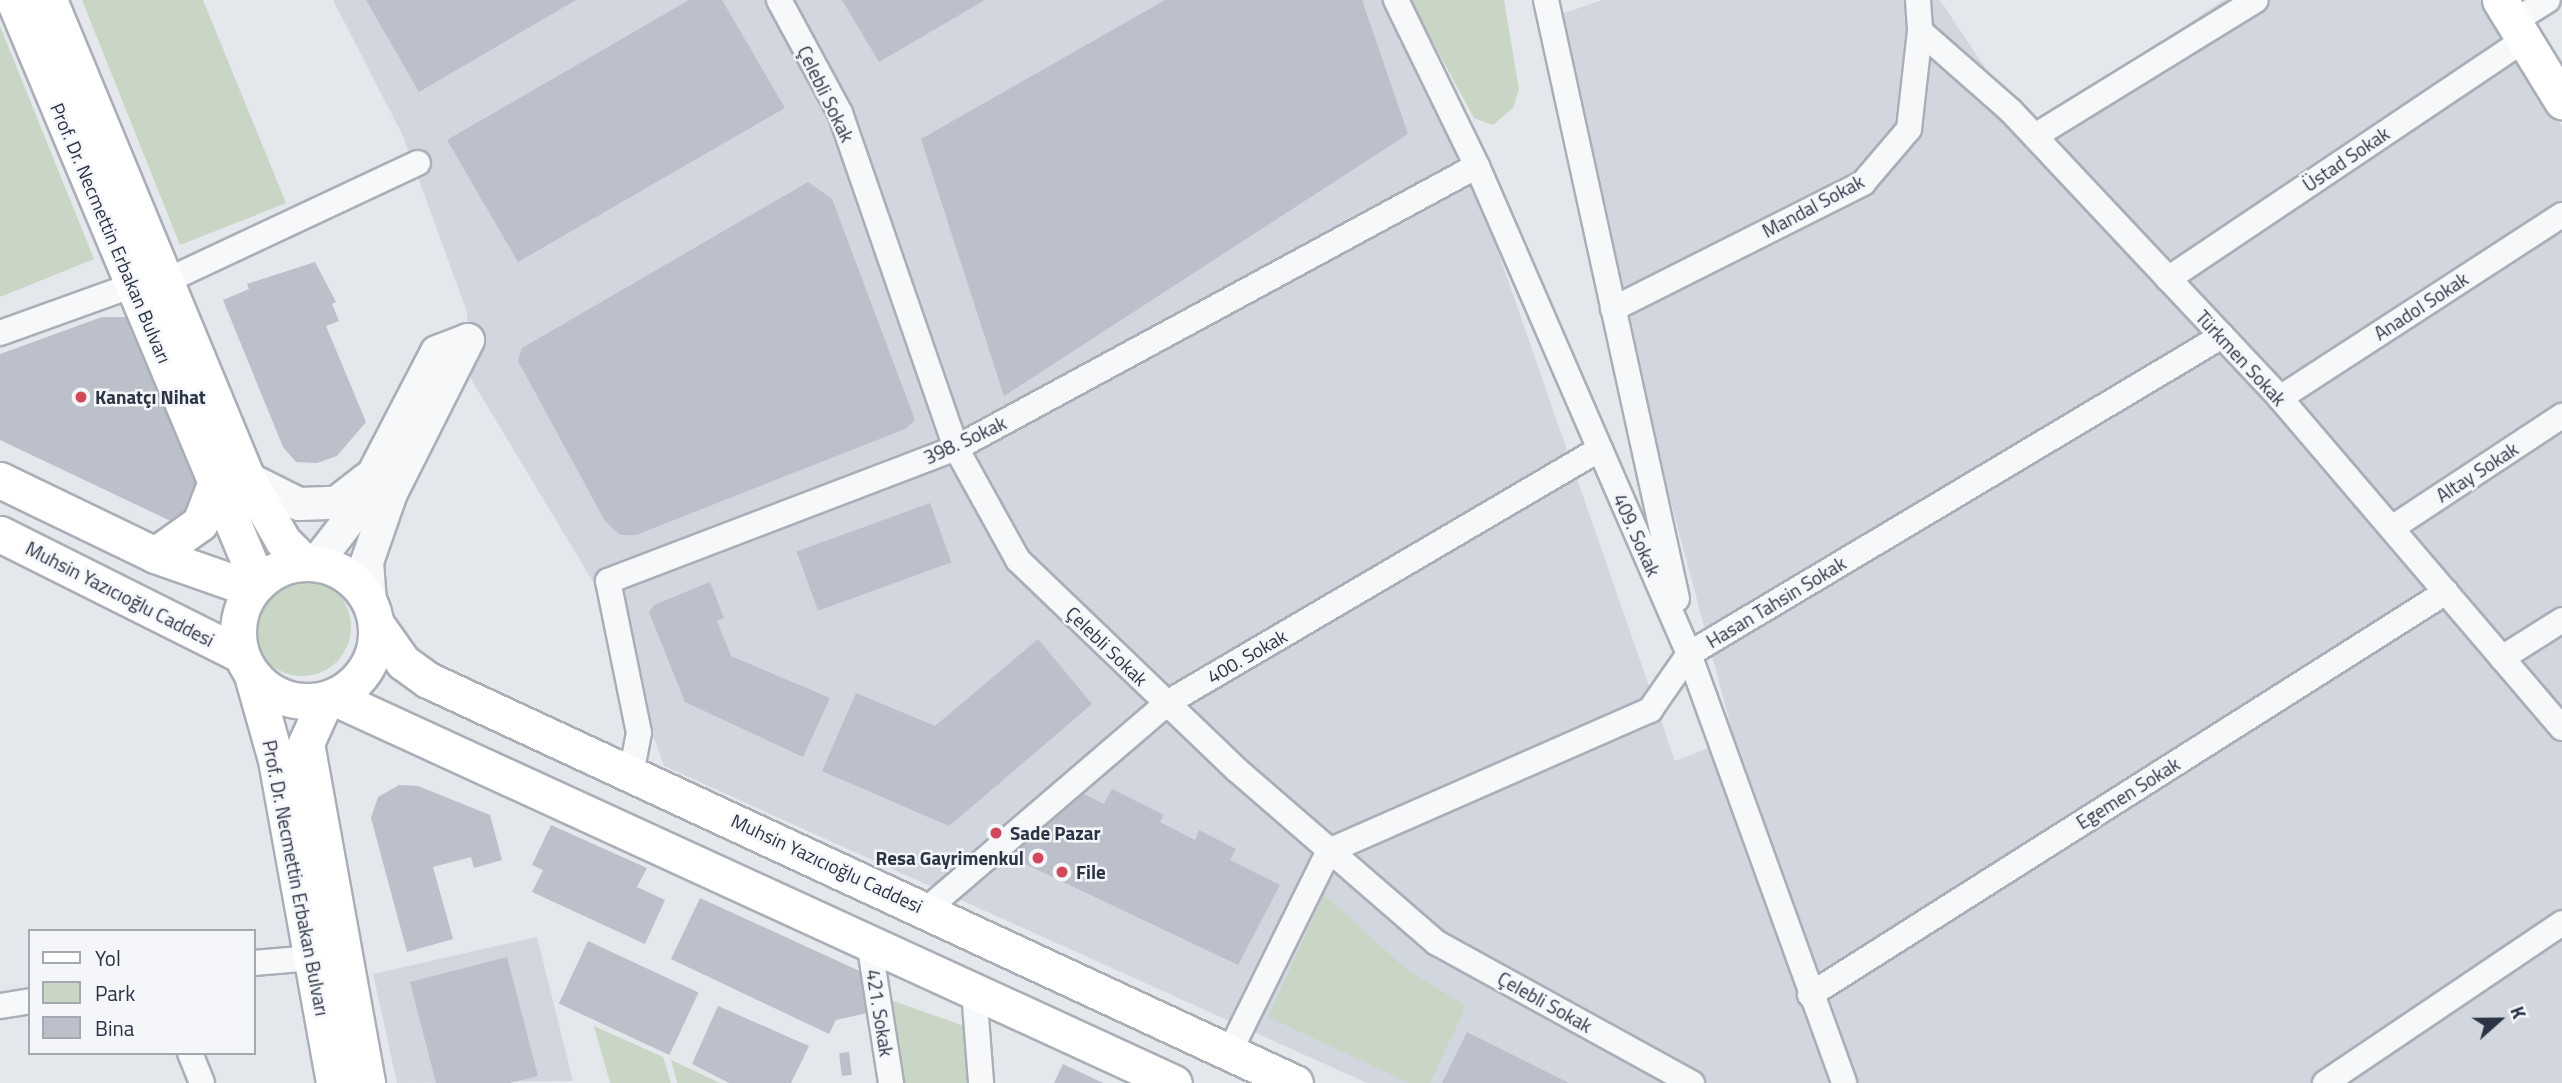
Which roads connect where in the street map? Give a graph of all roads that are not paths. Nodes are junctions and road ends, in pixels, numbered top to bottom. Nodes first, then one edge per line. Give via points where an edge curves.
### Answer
1 (14, 0) edge
2 (49, 0) edge
3 (779, 0) edge
4 (1396, 0) edge
5 (1546, 0) edge
6 (1918, 0) edge
7 (2256, 0) edge
8 (2548, 0) edge
9 (2513, 20) edge
10 (1920, 31) junction
11 (2562, 101) edge
12 (2035, 136) junction
13 (418, 163) dead end
14 (1477, 166) junction
15 (2562, 215) edge
16 (2168, 279) junction
17 (149, 283) junction
18 (1613, 309) junction
19 (0, 333) edge
20 (2222, 336) junction
21 (2280, 398) junction
22 (2562, 415) edge
23 (956, 448) junction
24 (1600, 449) junction
25 (371, 476) junction
26 (0, 480) edge
27 (231, 481) junction
28 (2392, 528) junction
29 (0, 534) edge
30 (155, 555) junction
31 (310, 563) junction
32 (255, 586) junction
33 (2446, 592) junction
34 (373, 613) junction
35 (2562, 620) edge
36 (1689, 654) junction
37 (2502, 658) junction
38 (246, 665) junction
39 (330, 698) junction
40 (1167, 703) junction
41 (386, 720) junction
42 (2562, 728) edge
43 (631, 774) junction
44 (314, 799) junction
45 (1329, 851) junction
46 (926, 909) junction
47 (2562, 923) edge
48 (869, 942) junction
49 (312, 958) junction
50 (256, 963) edge
51 (974, 991) junction
52 (1810, 995) junction
53 (28, 1001) edge
54 (0, 1006) edge
55 (1229, 1053) junction
56 (191, 1055) edge
57 (202, 1083) edge
58 (334, 1083) edge
59 (367, 1083) edge
60 (891, 1083) edge
61 (981, 1083) edge
62 (1174, 1083) edge
63 (1295, 1083) edge
64 (1692, 1083) edge
65 (1844, 1083) edge
66 (2325, 1083) edge

1 - 17 main road, Prof. Dr. Necmettin Erbakan Bulvarı
2 - 17 main road, Prof. Dr. Necmettin Erbakan Bulvarı
3 - 23 street, Çelebli Sokak via 840,113
4 - 14 street, 409. Sokak
5 - 18 street
6 - 10 street
7 - 12 street
8 - 9 street, Üstad Sokak
9 - 11 main road
9 - 16 street, Üstad Sokak
10 - 12 street, Türkmen Sokak
10 - 18 street, Mandal Sokak via 1909,129 1863,183
12 - 16 street, Türkmen Sokak
13 - 17 street
14 - 23 street, 398. Sokak
14 - 24 street, 409. Sokak
15 - 21 street, Anadol Sokak
16 - 20 street, Türkmen Sokak
17 - 19 street
17 - 27 main road, Prof. Dr. Necmettin Erbakan Bulvarı
18 - 36 street
20 - 21 street, Türkmen Sokak
20 - 36 street, Hasan Tahsin Sokak
21 - 28 street, Türkmen Sokak
22 - 28 street, Altay Sokak
23 - 40 street, Çelebli Sokak via 1018,560
23 - 43 street, 398. Sokak via 608,581 639,733
24 - 36 street, 409. Sokak
24 - 40 street, 400. Sokak
25 - 27 street via 336,503 299,505
25 - 31 street via 350,519
25 - 34 street via 437,352 468,340 391,493 367,562
26 - 30 main road
27 - 30 main road via 200,523
27 - 31 main road, Prof. Dr. Necmettin Erbakan Bulvarı via 283,541
27 - 32 main road, Prof. Dr. Necmettin Erbakan Bulvarı
28 - 33 street, Türkmen Sokak
29 - 38 main road, Muhsin Yazıcıoğlu Caddesi
30 - 32 main road
31 - 32 main road via 270,572
31 - 34 main road via 338,570
32 - 38 main road via 241,608
33 - 37 street, Türkmen Sokak
33 - 52 street, Egemen Sokak
34 - 39 main road via 367,668
34 - 43 main road, Muhsin Yazıcıoğlu Caddesi via 403,662 428,680
35 - 37 street
36 - 45 street, Hasan Tahsin Sokak via 1650,710
36 - 52 street, 409. Sokak
37 - 42 street, Türkmen Sokak
38 - 39 main road via 289,700
38 - 49 main road, Prof. Dr. Necmettin Erbakan Bulvarı via 276,760
39 - 41 main road
39 - 44 main road, Prof. Dr. Necmettin Erbakan Bulvarı via 306,743
40 - 45 street, Çelebli Sokak
40 - 46 street, 400. Sokak
41 - 44 main road via 356,714 321,730 312,750
41 - 48 main road
43 - 46 main road, Muhsin Yazıcıoğlu Caddesi
44 - 59 main road, Prof. Dr. Necmettin Erbakan Bulvarı
45 - 55 street
45 - 64 street, Çelebli Sokak via 1437,943
46 - 55 main road, Muhsin Yazıcıoğlu Caddesi
47 - 66 street
48 - 51 main road
48 - 60 street, 421. Sokak
49 - 50 street
49 - 58 main road, Prof. Dr. Necmettin Erbakan Bulvarı
51 - 61 street
51 - 62 main road
52 - 65 street, 409. Sokak
53 - 54 street
55 - 63 main road, Muhsin Yazıcıoğlu Caddesi
56 - 57 street

